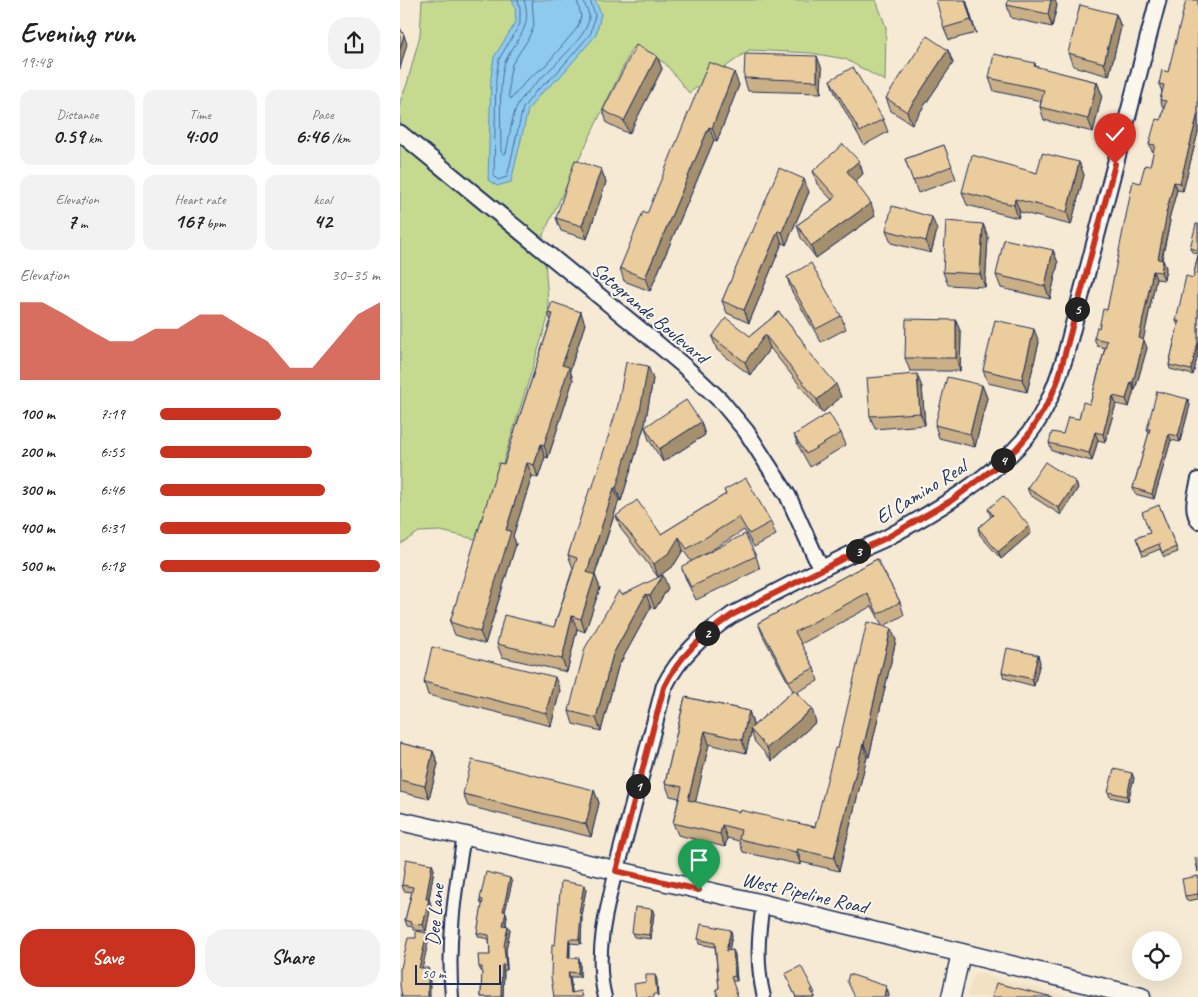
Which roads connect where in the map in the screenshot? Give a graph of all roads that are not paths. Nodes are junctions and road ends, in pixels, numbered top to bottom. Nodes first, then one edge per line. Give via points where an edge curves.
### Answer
1 (1158, 0) edge
2 (400, 132) edge
3 (1198, 479) edge
4 (1198, 522) edge
5 (822, 569) junction
6 (400, 821) edge
7 (464, 836) junction
8 (616, 871) junction
9 (763, 904) junction
10 (961, 953) junction
11 (452, 997) edge
12 (605, 997) edge
13 (764, 997) edge
14 (951, 997) edge
15 (1141, 997) edge

1 - 5 street, El Camino Real via 1065,357 1050,399 1016,449 952,500 886,538
2 - 5 street, Sotogrande Boulevard via 669,354 721,401 746,431 788,496
3 - 4 street via 1193,500
5 - 8 street, El Camino Real via 732,615 714,627 676,666 664,687
6 - 7 main road, West Pipeline Road
7 - 8 main road, West Pipeline Road
7 - 11 street, Dee Lane via 453,903
8 - 9 main road, West Pipeline Road
8 - 12 street via 603,936 601,970
9 - 10 main road, West Pipeline Road
9 - 13 street via 758,935 759,976
10 - 14 main road
10 - 15 main road, West Pipeline Road

